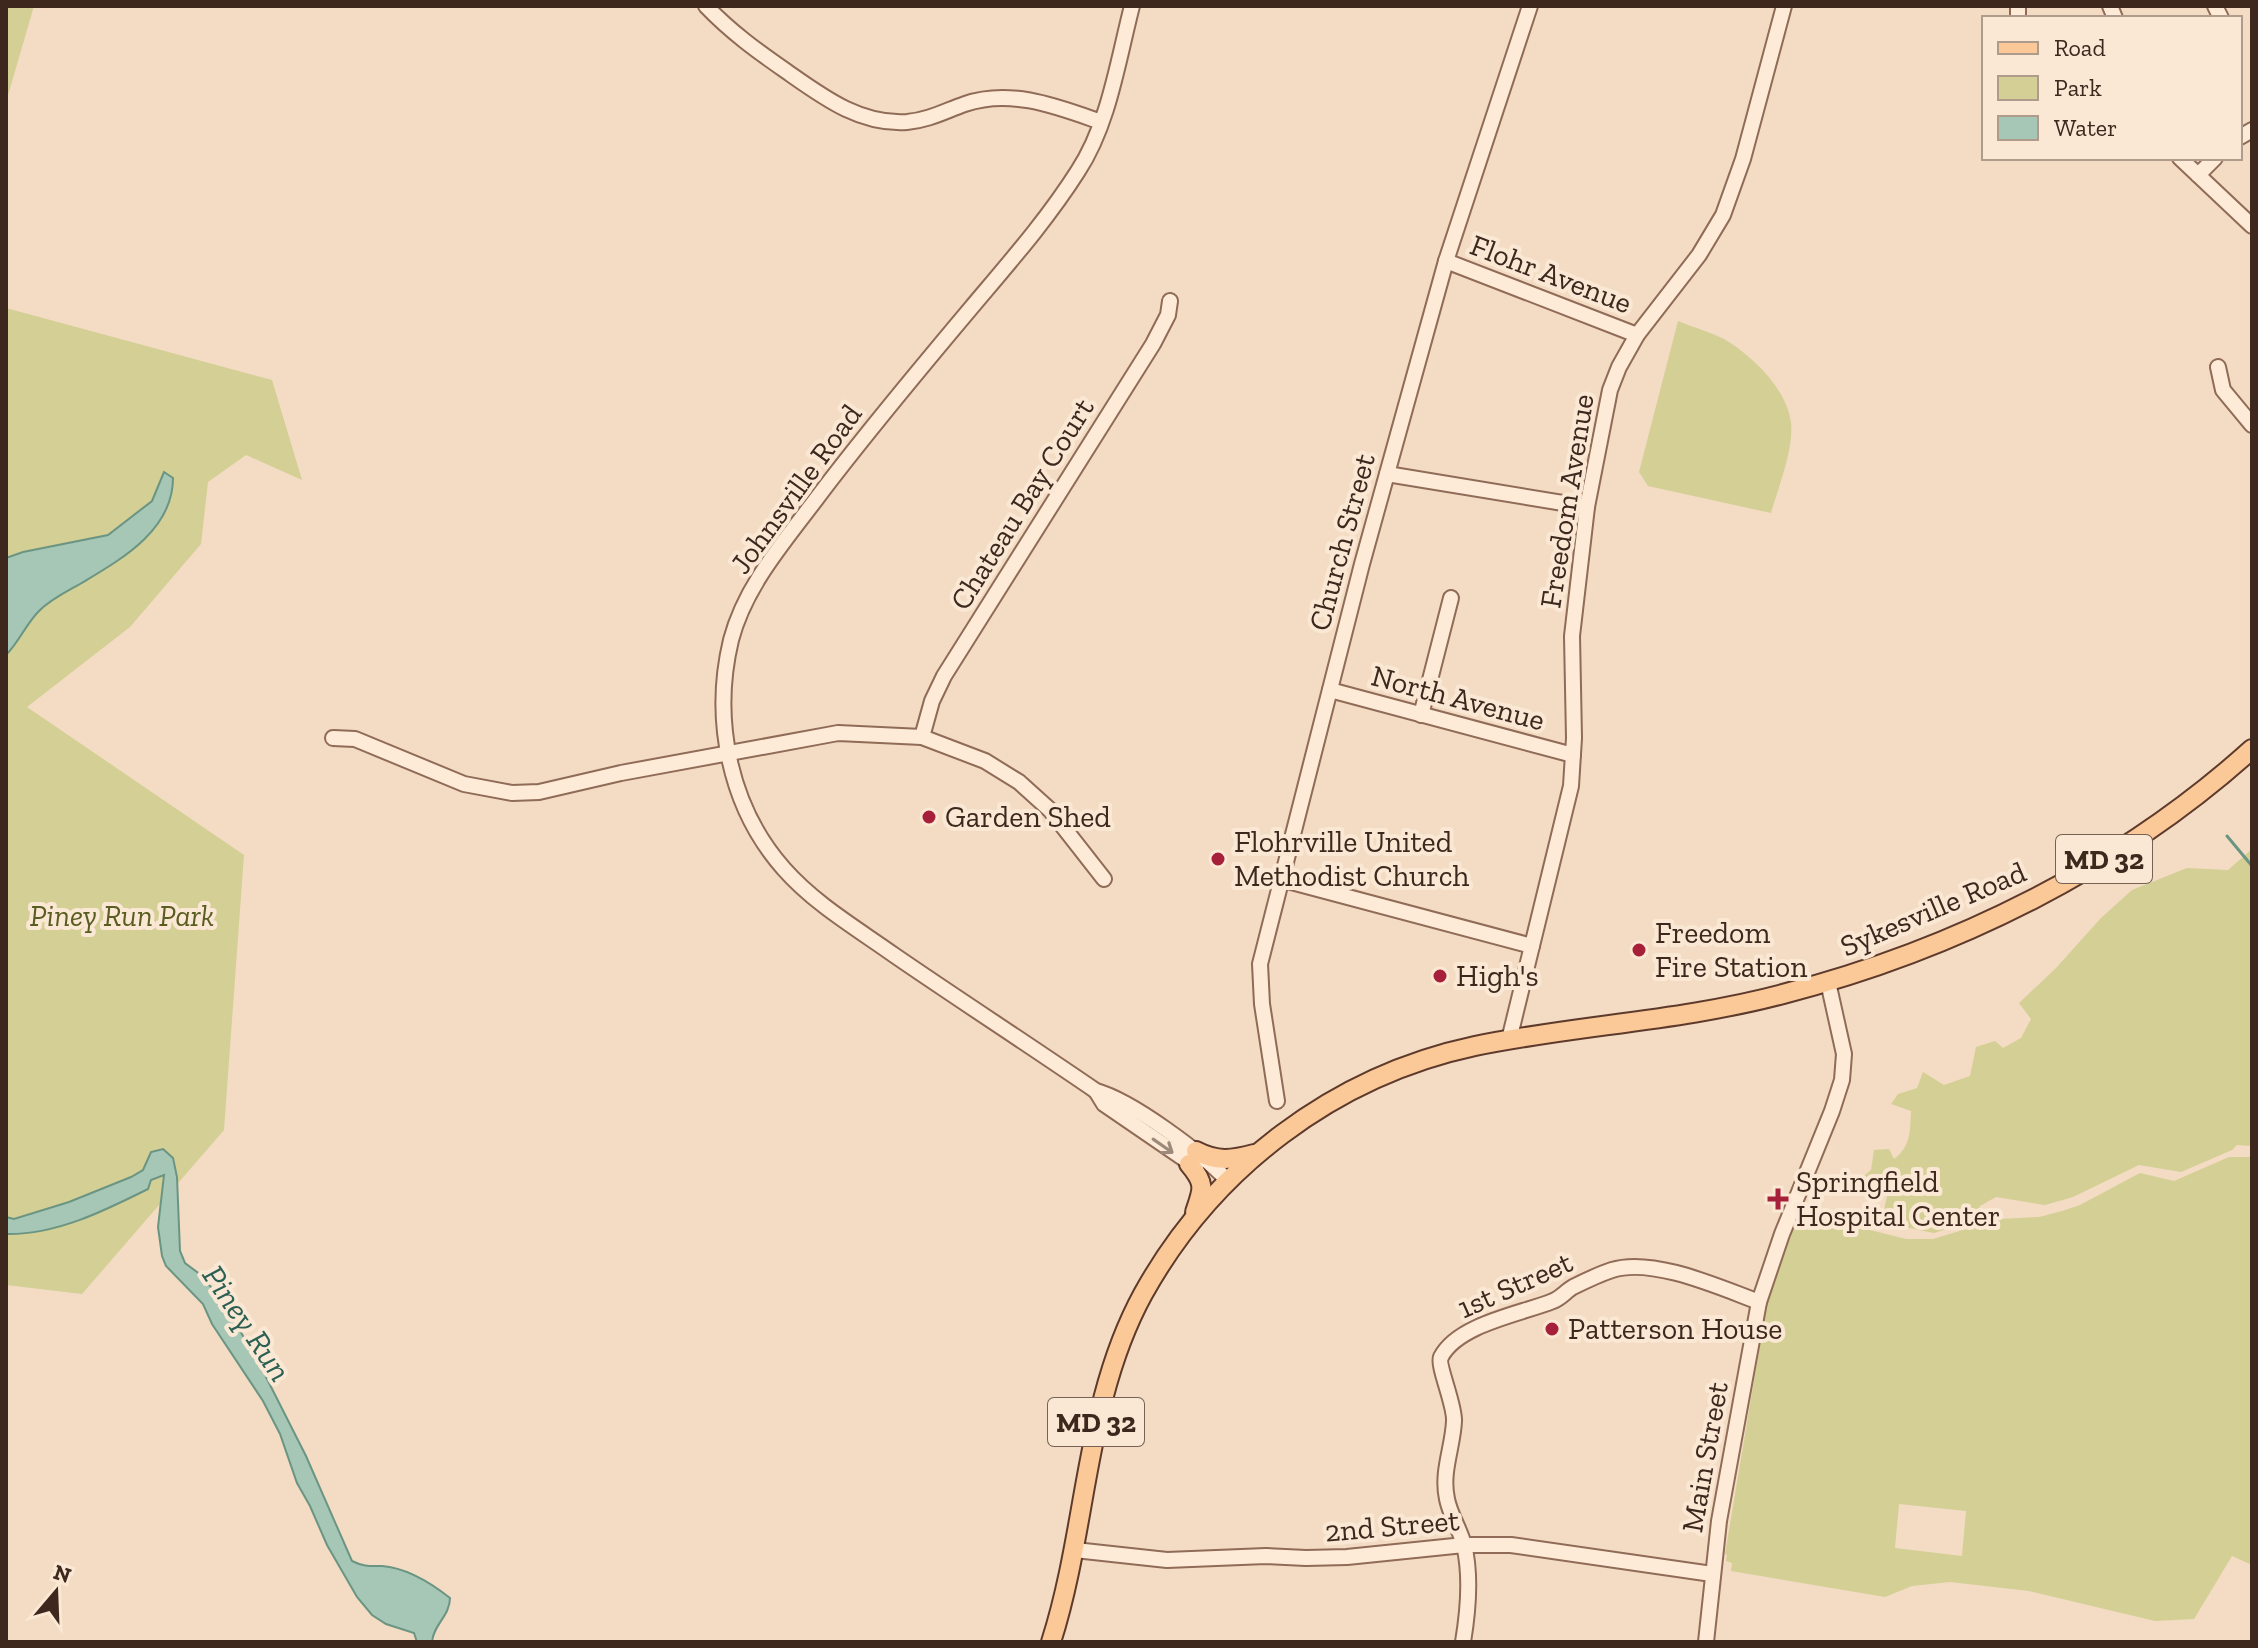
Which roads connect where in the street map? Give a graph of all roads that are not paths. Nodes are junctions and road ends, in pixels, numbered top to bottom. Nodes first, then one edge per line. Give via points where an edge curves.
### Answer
1 (706, 6) edge
2 (1132, 6) edge
3 (1530, 6) edge
4 (1784, 6) edge
5 (1101, 122) junction
6 (2182, 160) edge
7 (2213, 160) edge
8 (2198, 175) junction
9 (2252, 226) edge
10 (1446, 261) junction
11 (1170, 301) dead end
12 (1637, 335) junction
13 (2218, 367) dead end
14 (2252, 425) edge
15 (1387, 474) junction
16 (1587, 507) junction
17 (1451, 598) dead end
18 (1330, 690) junction
19 (1421, 715) junction
20 (922, 737) junction
21 (333, 738) dead end
22 (2252, 749) edge
23 (727, 754) junction
24 (1573, 755) junction
25 (1104, 879) dead end
26 (1280, 879) junction
27 (1532, 946) junction
28 (1828, 982) junction
29 (1509, 1040) junction
30 (1277, 1101) dead end
31 (1257, 1154) junction
32 (1193, 1158) junction
33 (1228, 1181) junction
34 (1192, 1221) junction
35 (1759, 1302) junction
36 (1464, 1545) junction
37 (1075, 1550) junction
38 (1712, 1574) junction
39 (1051, 1642) edge
40 (1463, 1642) edge
41 (1706, 1642) edge

1 - 5 street via 756,51 864,117 920,120 1003,97 1040,102
2 - 5 street, Johnsville Road
3 - 10 street, Church Street
4 - 12 street, Freedom Avenue via 1723,215
5 - 23 street, Johnsville Road via 1059,199 840,468 755,583 732,638 726,673
6 - 8 street
7 - 8 street
8 - 9 street
10 - 12 street, Flohr Avenue
10 - 15 street, Church Street
11 - 20 street, Chateau Bay Court via 1153,344 944,676
12 - 16 street, Freedom Avenue via 1610,390
13 - 14 street via 2223,390
15 - 16 street
15 - 18 street, Church Street
16 - 24 street, Freedom Avenue via 1572,636
17 - 19 street
18 - 19 street, North Avenue
18 - 26 street, Church Street
19 - 24 street, North Avenue
20 - 23 street via 838,733
20 - 25 street via 985,761 1019,782 1050,810
21 - 23 street via 355,739 464,784 512,793
22 - 28 main road, Sykesville Road / MD 32 via 2153,827 2053,888 1939,942
23 - 32 street, Johnsville Road via 759,835 800,886 1096,1091 1120,1100
24 - 27 street, Freedom Avenue via 1571,786
26 - 27 street
26 - 30 street, Church Street via 1259,976
27 - 29 street, Freedom Avenue
28 - 29 main road, Sykesville Road / MD 32 via 1681,1016
28 - 35 street, Main Street via 1844,1054 1842,1080
29 - 31 main road, Sykesville Road / MD 32 via 1398,1069 1313,1113
31 - 32 main road via 1232,1160
31 - 33 main road, Sykesville Road / MD 32
32 - 33 street, Johnsville Road
32 - 34 main road via 1203,1185
33 - 34 main road, Sykesville Road / MD 32
34 - 37 main road, Sykesville Road / MD 32 via 1143,1295 1110,1370 1090,1451
35 - 36 street, 1st Street via 1672,1273 1615,1269 1557,1300 1458,1338 1439,1365 1451,1394 1454,1421 1446,1498
35 - 38 street, Main Street
36 - 37 street, 2nd Street via 1347,1557 1167,1560
36 - 38 street, 2nd Street via 1549,1549
36 - 40 street
37 - 39 main road, Sykesville Road / MD 32
38 - 41 street, Main Street

